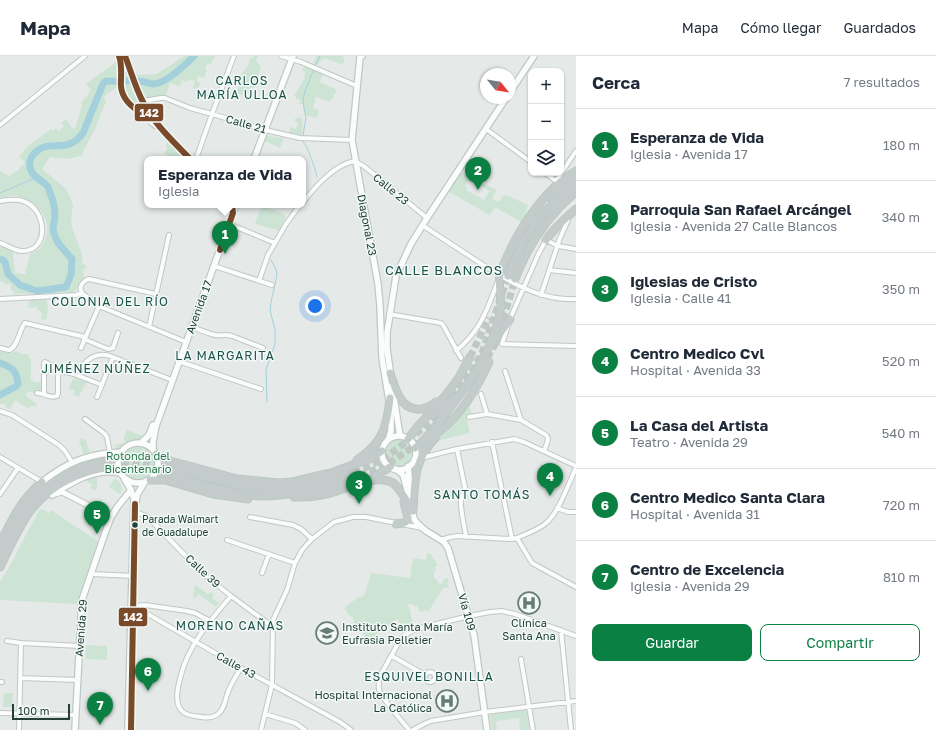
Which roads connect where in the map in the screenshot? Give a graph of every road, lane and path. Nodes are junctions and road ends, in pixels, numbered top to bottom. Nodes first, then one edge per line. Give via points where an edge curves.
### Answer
1 (85, 56) edge
2 (119, 56) edge
3 (125, 56) edge
4 (234, 56) edge
5 (281, 56) edge
6 (361, 56) edge
7 (533, 57) edge
8 (292, 58) edge
9 (516, 83) edge
10 (357, 86) junction
11 (143, 101) junction
12 (502, 104) edge
13 (212, 114) junction
14 (0, 125) edge
15 (486, 129) junction
16 (265, 130) junction
17 (163, 131) junction
18 (352, 140) junction
19 (576, 152) edge
20 (187, 156) edge
21 (197, 156) edge
22 (255, 156) edge
23 (528, 160) edge
24 (355, 161) junction
25 (564, 169) edge
26 (576, 171) edge
27 (549, 176) edge
28 (559, 176) edge
29 (576, 176) edge
30 (576, 184) edge
31 (576, 192) edge
32 (576, 197) edge
33 (306, 199) edge
34 (0, 202) edge
35 (561, 207) junction
36 (232, 208) edge
37 (235, 208) edge
38 (298, 208) edge
39 (576, 209) edge
40 (545, 211) junction
41 (233, 213) junction
42 (427, 218) junction
43 (568, 220) dead end
44 (229, 224) junction
45 (422, 225) junction
46 (225, 234) junction
47 (169, 235) dead end
48 (546, 240) junction
49 (0, 243) edge
50 (275, 243) junction
51 (558, 246) junction
52 (576, 249) edge
53 (214, 266) junction
54 (549, 270) junction
55 (576, 273) edge
56 (500, 275) junction
57 (508, 276) tunnel mouth
58 (516, 279) tunnel mouth
59 (259, 281) junction
60 (272, 285) dead end
61 (524, 289) junction
62 (82, 293) junction
63 (156, 294) junction
64 (541, 295) junction
65 (0, 299) edge
66 (576, 299) edge
67 (100, 306) junction
68 (389, 314) junction
69 (510, 319) junction
70 (149, 327) junction
71 (191, 327) junction
72 (118, 333) dead end
73 (85, 338) junction
74 (185, 342) junction
75 (576, 346) edge
76 (0, 348) edge
77 (81, 348) dead end
78 (263, 348) dead end
79 (110, 349) junction
80 (456, 350) junction
81 (485, 353) junction
82 (107, 355) junction
83 (113, 357) junction
84 (470, 357) tunnel mouth
85 (461, 358) dead end
86 (178, 361) junction
87 (489, 362) tunnel mouth
88 (61, 371) junction
89 (505, 371) dead end
90 (390, 373) junction
91 (74, 374) junction
92 (171, 379) junction
93 (102, 385) junction
94 (261, 389) dead end
95 (37, 393) dead end
96 (462, 393) junction
97 (44, 394) junction
98 (480, 394) dead end
99 (444, 396) junction
100 (97, 397) dead end
101 (390, 398) junction
102 (0, 411) edge
103 (487, 414) junction
104 (469, 418) dead end
105 (85, 419) dead end
106 (521, 420) junction
107 (419, 426) junction
108 (441, 431) junction
109 (400, 436) junction
110 (408, 439) junction
111 (388, 440) junction
112 (423, 442) junction
113 (492, 442) junction
114 (142, 443) junction
115 (414, 448) junction
116 (456, 449) junction
117 (382, 451) junction
118 (544, 451) junction
119 (121, 452) junction
120 (155, 452) junction
121 (0, 457) edge
122 (425, 457) dead end
123 (111, 460) junction
124 (72, 462) junction
125 (408, 466) junction
126 (345, 467) junction
127 (576, 467) edge
128 (18, 468) junction
129 (393, 468) junction
130 (122, 476) junction
131 (360, 477) junction
132 (238, 479) junction
133 (147, 481) junction
134 (42, 482) junction
135 (283, 488) junction
136 (131, 490) junction
137 (0, 494) edge
138 (401, 494) junction
139 (52, 495) junction
140 (276, 496) junction
141 (557, 508) junction
142 (412, 510) junction
143 (136, 512) junction
144 (576, 512) edge
145 (111, 517) junction
146 (250, 517) dead end
147 (396, 524) junction
148 (423, 528) junction
149 (466, 537) junction
150 (514, 538) junction
151 (312, 539) junction
152 (227, 540) dead end
153 (440, 540) junction
154 (0, 544) edge
155 (0, 553) edge
156 (269, 554) junction
157 (295, 563) junction
158 (0, 568) edge
159 (262, 573) dead end
160 (91, 574) junction
161 (133, 576) junction
162 (576, 587) edge
163 (230, 596) junction
164 (145, 605) junction
165 (134, 606) junction
166 (144, 613) junction
167 (132, 614) junction
168 (468, 616) junction
169 (210, 621) junction
170 (273, 627) junction
171 (561, 630) junction
172 (576, 636) edge
173 (7, 641) dead end
174 (21, 642) junction
175 (195, 642) junction
176 (80, 646) junction
177 (392, 656) junction
178 (522, 659) dead end
179 (241, 668) junction
180 (425, 675) dead end
181 (20, 678) junction
182 (78, 680) junction
183 (272, 685) junction
184 (576, 701) edge
185 (568, 702) junction
186 (530, 707) junction
187 (0, 712) edge
188 (19, 712) junction
189 (485, 712) junction
190 (265, 714) junction
191 (76, 715) junction
192 (19, 730) edge
193 (75, 730) edge
194 (129, 730) edge
195 (261, 730) edge
196 (305, 730) edge
197 (351, 730) edge
198 (409, 730) edge
199 (413, 730) edge
200 (487, 730) edge
201 (533, 730) edge
202 (571, 730) edge

1 - 14 street
2 - 17 main road via 122,65 120,88 123,96
3 - 11 main road
4 - 13 street
5 - 8 street
6 - 10 main road, Diagonal 23
7 - 9 main road
8 - 10 street
8 - 16 main road
10 - 18 main road, Diagonal 23
11 - 13 street, Calle 21 via 165,98
11 - 17 main road
12 - 15 main road
13 - 16 street, Calle 21
13 - 21 street
15 - 23 street
15 - 42 main road
16 - 18 street, Calle 21 via 306,139
16 - 22 main road
17 - 20 main road
18 - 24 main road, Diagonal 23
19 - 25 street
24 - 33 street via 340,166
24 - 42 street, Calle 23
24 - 101 main road, Diagonal 23 via 376,271 382,358
26 - 56 highway via 556,187 529,217 516,238
27 - 28 street via 556,181
29 - 40 highway via 555,196
30 - 40 highway
31 - 35 highway
32 - 35 highway
34 - 49 street via 15,200 30,204 36,210 42,225 42,233 35,247 21,251
35 - 58 highway via 536,236
36 - 41 main road
37 - 41 main road, Avenida 17
38 - 50 street
39 - 48 highway
40 - 57 highway via 523,242
41 - 44 main road, Avenida 17
42 - 45 main road
43 - 51 street
44 - 46 main road, Avenida 17
44 - 50 street
45 - 56 street
45 - 68 main road via 396,276
46 - 53 main road, Avenida 17
46 - 71 main road, Avenida 17
47 - 63 street
48 - 51 street
48 - 61 street
50 - 59 street via 265,260
51 - 52 street
51 - 54 street
53 - 59 street
53 - 71 main road, Avenida 17
54 - 55 street
54 - 64 street
56 - 61 street
56 - 80 street via 484,318 470,338
56 - 81 highway via 499,318
59 - 60 street
61 - 64 street
61 - 69 street
62 - 63 street via 81,286 89,279
62 - 65 street
62 - 67 street
63 - 70 street
64 - 66 street via 565,300
67 - 70 street
67 - 73 street
68 - 80 street via 440,323
68 - 90 main road via 387,342
69 - 75 street via 502,344
69 - 81 highway
70 - 74 street
71 - 74 main road, Avenida 17
71 - 78 street via 213,334 228,335
72 - 79 street via 113,348
73 - 76 street via 25,323 11,349
73 - 77 street
73 - 79 street
74 - 86 main road, Avenida 17
79 - 82 street
80 - 85 street
81 - 96 highway
82 - 83 street
82 - 91 street via 89,359
83 - 92 street
83 - 93 street
84 - 99 highway
86 - 92 main road, Avenida 17
86 - 94 street
87 - 108 highway via 466,403
88 - 91 street
88 - 97 street via 58,375 57,396 49,397
88 - 97 street via 44,363
89 - 106 street
90 - 99 highway via 400,398 412,409 426,409
90 - 109 main road
91 - 93 street
92 - 114 main road, Avenida 17 via 151,432
92 - 120 main road, Avenida 17 via 156,426 153,442
93 - 100 street
95 - 97 street
96 - 107 highway
96 - 112 highway
98 - 103 street
99 - 107 highway
101 - 111 main road, Diagonal 23 via 392,422
101 - 126 highway via 386,426 378,442 364,456
102 - 124 street via 12,415 59,445
103 - 104 street
103 - 106 street
105 - 123 street via 107,437
106 - 118 street via 546,435 548,438
107 - 110 highway
108 - 112 highway
108 - 142 highway via 418,462
109 - 110 main road
109 - 111 main road
110 - 115 main road
111 - 117 main road
112 - 115 highway
113 - 116 street
113 - 118 street via 514,439
113 - 150 street
114 - 119 main road via 130,444
114 - 120 main road
115 - 125 main road via 415,457
116 - 122 street
116 - 149 street via 465,488 461,501
117 - 126 highway via 372,458
117 - 129 main road via 384,460
118 - 127 street
119 - 123 main road
119 - 130 main road via 118,463
120 - 132 highway via 163,459
120 - 133 main road via 158,468
121 - 128 street
123 - 124 main road via 91,456
123 - 155 highway via 69,472 50,484 23,512
123 - 158 highway via 98,469 77,475 46,495 26,518
124 - 134 main road
125 - 129 main road via 402,469
125 - 142 main road, Vía 109
126 - 132 highway via 292,482
127 - 141 street
128 - 134 street
128 - 137 street
129 - 131 highway
129 - 142 main road, Vía 109 via 402,475
130 - 133 main road via 133,483
130 - 136 main road
130 - 139 main road via 105,472 90,475
131 - 135 highway
131 - 138 highway via 388,481 395,485
131 - 140 highway via 324,488
132 - 135 highway
133 - 140 highway via 164,480 236,498 258,499
133 - 143 main road via 137,495
134 - 154 highway via 17,510
135 - 140 highway via 243,486 164,470 243,494
136 - 145 main road, Avenida 29
136 - 161 main road via 134,499
138 - 142 highway
138 - 147 highway via 408,518 406,522
139 - 145 street via 62,492
139 - 158 highway via 32,517 8,560
141 - 144 street
141 - 150 street via 551,518 536,530
142 - 148 main road, Vía 109 via 414,519
143 - 161 main road
143 - 163 street, Calle 39 via 149,518 201,572
145 - 160 main road, Avenida 29
146 - 151 street via 293,525
147 - 148 street
147 - 151 street via 359,517 345,518 334,522
148 - 153 main road, Vía 109
149 - 150 street
149 - 153 street
150 - 162 street via 532,563
151 - 157 street
152 - 156 street
153 - 168 main road, Vía 109 via 448,548
156 - 157 street
156 - 159 street
157 - 170 street
160 - 161 street
160 - 176 main road, Avenida 29 via 82,600
161 - 165 main road
161 - 167 main road
163 - 169 street
163 - 170 street, Calle 39
164 - 165 street
164 - 166 street via 142,610
164 - 169 street via 196,613
165 - 166 street, Calle 43
165 - 167 main road
166 - 175 street, Calle 43
167 - 194 main road
168 - 171 street via 497,611 508,612
168 - 177 street via 413,630 400,640
168 - 189 main road, Vía 109 via 476,646
169 - 175 street
170 - 183 street
171 - 172 street
171 - 185 street
173 - 174 street
174 - 176 street
174 - 181 street
175 - 179 street, Calle 43
175 - 179 street via 178,684 177,700 183,712 192,716 216,716 221,711
176 - 182 main road, Avenida 29
177 - 180 street
177 - 198 street via 380,676 379,687
178 - 186 street
179 - 183 street, Calle 43
181 - 182 street
181 - 188 street
182 - 191 main road, Avenida 29
183 - 190 street
183 - 197 street, Calle 43
184 - 185 street
185 - 186 street
185 - 202 street
186 - 189 street
186 - 201 street
187 - 188 street
188 - 191 street
188 - 192 street
189 - 199 street via 431,721
189 - 200 main road, Vía 109
190 - 195 street
190 - 196 street via 295,723
191 - 193 main road, Avenida 29

